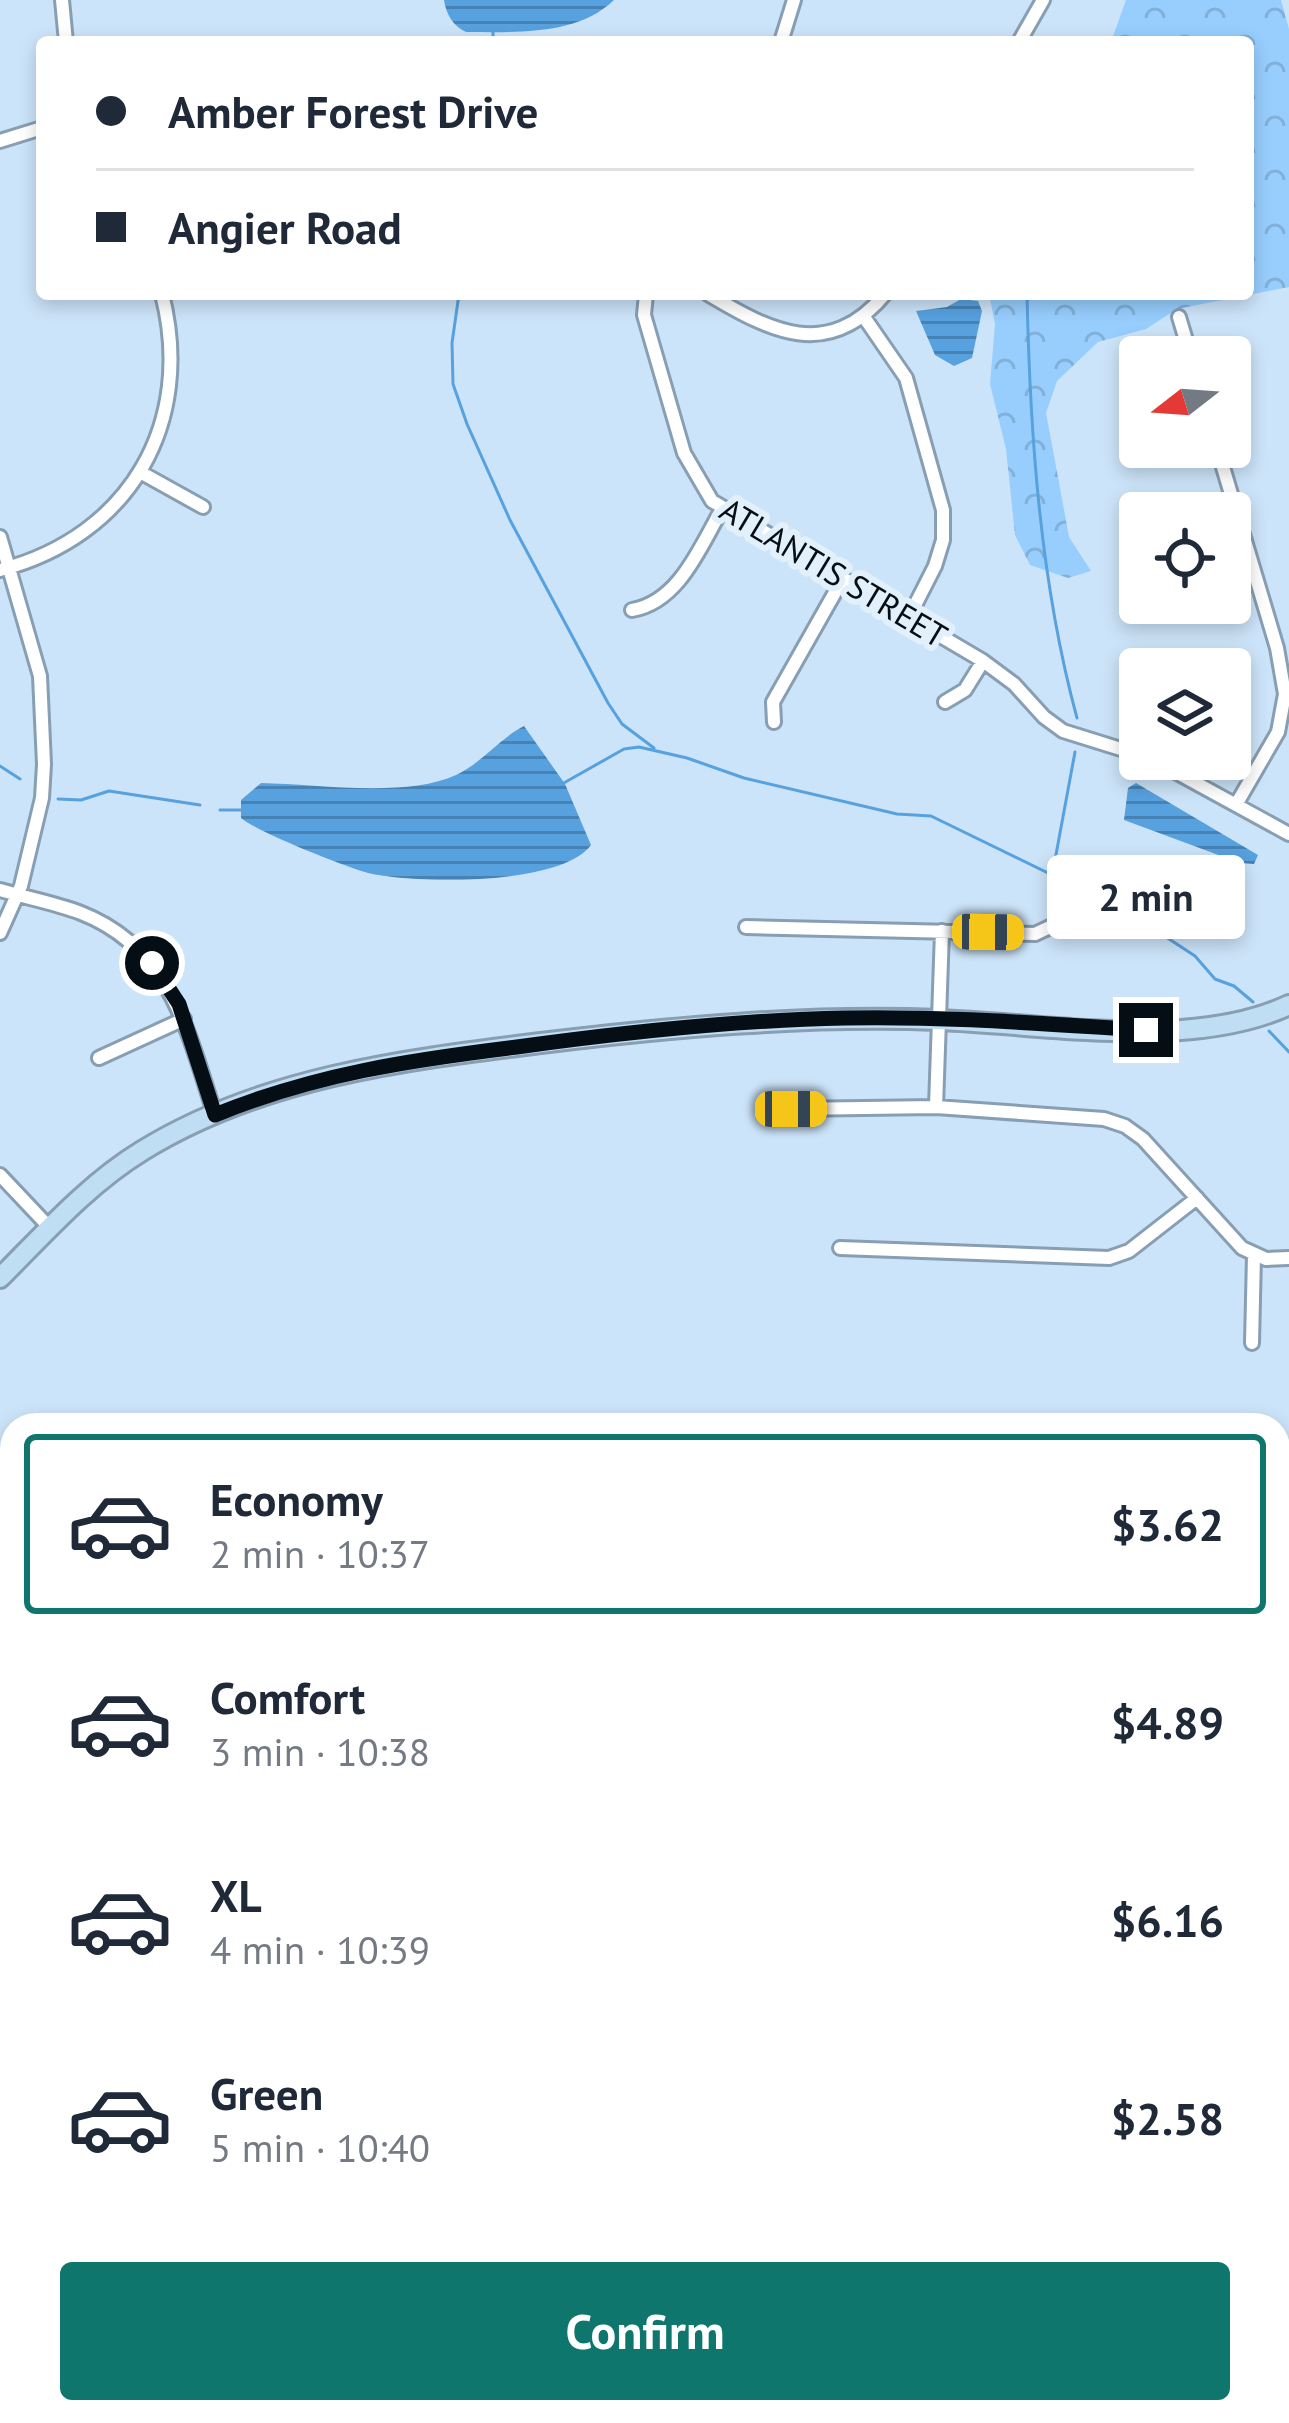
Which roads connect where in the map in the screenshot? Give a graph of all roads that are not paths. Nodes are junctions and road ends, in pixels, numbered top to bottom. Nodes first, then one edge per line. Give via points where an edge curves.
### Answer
1 (62, 0) edge
2 (794, 0) edge
3 (1042, 0) edge
4 (65, 36) edge
5 (784, 36) edge
6 (1022, 36) edge
7 (36, 130) edge
8 (0, 141) edge
9 (163, 300) edge
10 (645, 300) edge
11 (719, 300) edge
12 (880, 300) edge
13 (864, 317) junction
14 (1179, 317) dead end
15 (1185, 336) edge
16 (140, 472) junction
17 (203, 507) dead end
18 (722, 509) junction
19 (0, 537) edge
20 (4, 569) edge
21 (1251, 573) edge
22 (842, 580) junction
23 (632, 610) dead end
24 (908, 619) junction
25 (982, 661) junction
26 (945, 702) dead end
27 (774, 722) dead end
28 (1119, 748) edge
29 (1193, 780) edge
30 (1237, 803) junction
31 (1289, 834) edge
32 (0, 890) edge
33 (19, 895) junction
34 (1052, 926) dead end
35 (746, 927) dead end
36 (942, 931) junction
37 (0, 933) edge
38 (1289, 1005) edge
39 (184, 1018) junction
40 (939, 1020) junction
41 (99, 1058) dead end
42 (936, 1107) junction
43 (791, 1109) dead end
44 (215, 1115) junction
45 (0, 1175) edge
46 (1197, 1198) junction
47 (50, 1228) junction
48 (840, 1248) dead end
49 (1254, 1255) junction
50 (1289, 1258) edge
51 (0, 1278) edge
52 (1252, 1342) dead end

1 - 4 street
2 - 5 street
3 - 6 street
7 - 8 street
9 - 16 street via 169,397
10 - 18 street, ATLANTIS STREET via 684,452
11 - 13 street via 772,330 826,333
12 - 13 street
13 - 24 street via 906,378 943,510 935,566
14 - 15 street
16 - 17 street
16 - 20 street via 77,538
18 - 22 street, ATLANTIS STREET
18 - 23 street via 664,598
19 - 20 street
20 - 33 street via 44,699 42,798
21 - 30 street via 1285,694 1278,732
22 - 24 street, ATLANTIS STREET
22 - 27 street via 773,702
24 - 25 street, ATLANTIS STREET
25 - 26 street via 965,690
25 - 28 street, ATLANTIS STREET via 1063,731
29 - 30 street
30 - 31 street
32 - 33 street
33 - 37 street
33 - 39 street via 79,913 132,943
34 - 36 street via 1035,934
35 - 36 street
36 - 40 street
38 - 40 street via 1239,1023 1183,1030
39 - 41 street
39 - 44 street
40 - 42 street
40 - 44 street via 753,1021 482,1051 315,1079
42 - 43 street
42 - 46 street via 1125,1126
44 - 47 street via 130,1159
45 - 47 street
46 - 48 street via 1130,1251 1109,1258
46 - 49 street
47 - 51 street
49 - 50 street
49 - 52 street

